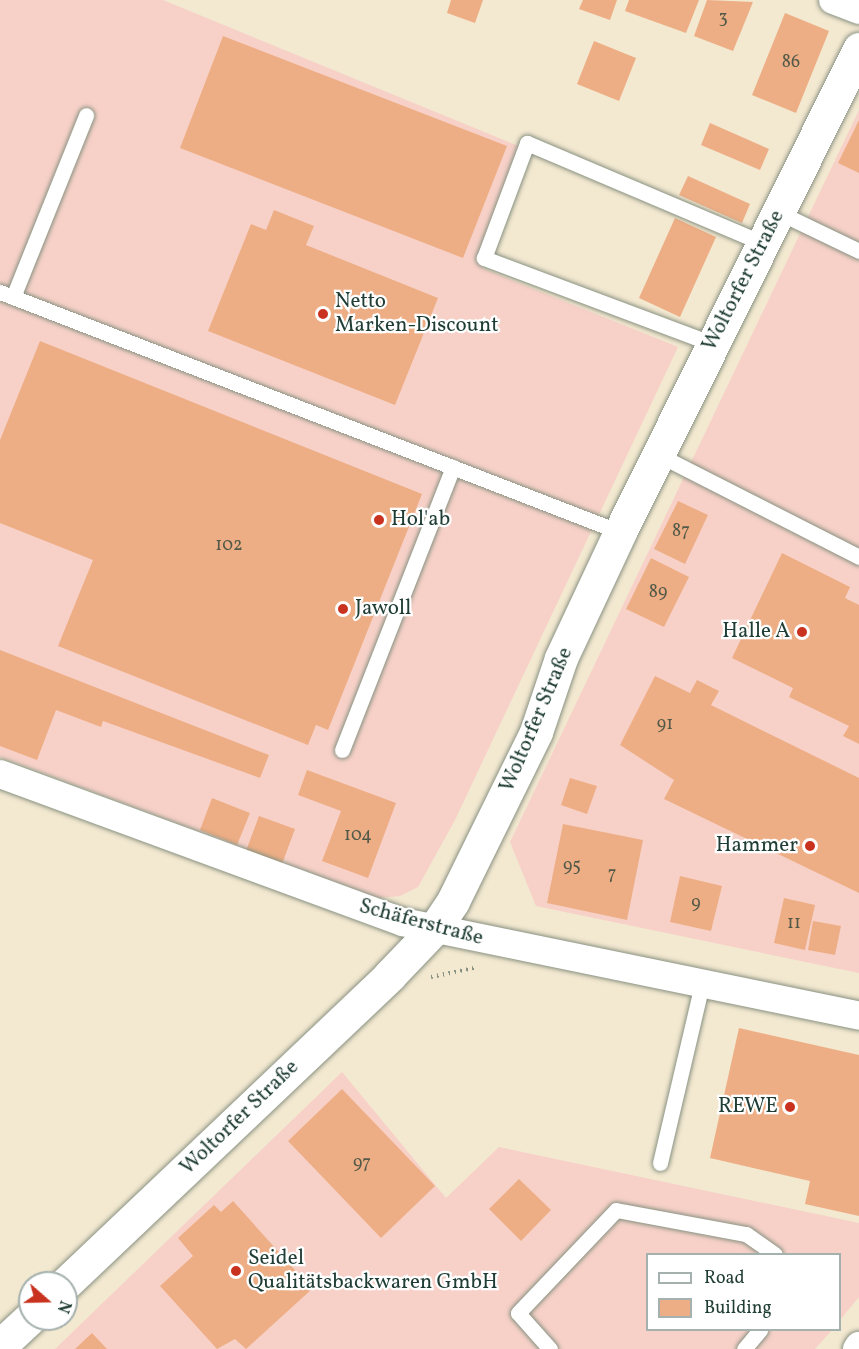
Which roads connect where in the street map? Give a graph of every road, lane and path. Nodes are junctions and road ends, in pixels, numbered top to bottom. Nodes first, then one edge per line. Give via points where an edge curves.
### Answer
1 (833, 0) edge
2 (859, 10) edge
3 (859, 49) edge
4 (86, 115) dead end
5 (778, 212) junction
6 (763, 243) junction
7 (859, 251) edge
8 (6, 294) edge
9 (712, 344) junction
10 (659, 455) junction
11 (453, 467) junction
12 (620, 532) junction
13 (859, 557) edge
14 (342, 750) dead end
15 (0, 774) edge
16 (435, 928) junction
17 (702, 984) junction
18 (859, 1016) edge
19 (660, 1163) dead end
20 (774, 1253) edge
21 (78, 1271) edge
22 (18, 1329) edge
23 (758, 1331) edge
24 (0, 1346) edge
25 (550, 1349) edge
26 (744, 1349) edge

1 - 2 street
3 - 5 street, Woltorfer Straße
4 - 8 lane
5 - 6 street, Woltorfer Straße
5 - 7 lane
6 - 9 street, Woltorfer Straße
6 - 9 lane via 527,142 484,258
8 - 11 lane
9 - 10 street, Woltorfer Straße
10 - 12 street, Woltorfer Straße
10 - 13 lane
11 - 12 lane
11 - 14 lane
12 - 16 street, Woltorfer Straße via 561,658 520,767
15 - 16 street, Schäferstraße via 334,899
16 - 17 street, Schäferstraße
16 - 21 street, Woltorfer Straße
17 - 18 street, Schäferstraße
17 - 19 lane
20 - 25 lane via 746,1234 616,1210 518,1313
22 - 24 street
23 - 26 lane

